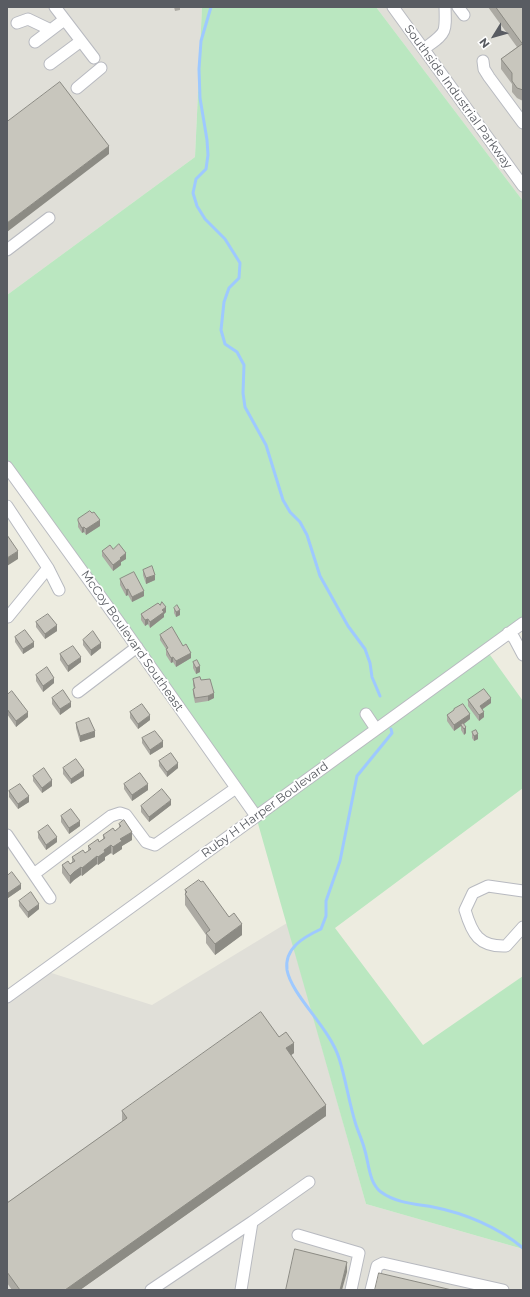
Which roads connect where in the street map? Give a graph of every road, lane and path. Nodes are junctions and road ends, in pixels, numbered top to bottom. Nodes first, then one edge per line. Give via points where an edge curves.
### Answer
1 (55, 7) edge
2 (393, 7) edge
3 (444, 7) edge
4 (64, 20) junction
5 (17, 22) dead end
6 (51, 30) junction
7 (81, 41) junction
8 (34, 42) dead end
9 (424, 49) junction
10 (94, 58) dead end
11 (483, 61) dead end
12 (50, 64) dead end
13 (100, 68) dead end
14 (77, 88) dead end
15 (523, 123) edge
16 (523, 186) edge
17 (49, 218) dead end
18 (7, 250) edge
19 (7, 467) edge
20 (7, 506) edge
21 (48, 568) junction
22 (60, 590) dead end
23 (8, 618) dead end
24 (523, 623) edge
25 (508, 633) junction
26 (137, 648) junction
27 (523, 655) edge
28 (78, 692) dead end
29 (366, 714) dead end
30 (376, 729) junction
31 (236, 788) junction
32 (256, 816) junction
33 (7, 835) edge
34 (34, 874) junction
35 (523, 891) edge
36 (50, 898) dead end
37 (523, 927) edge
38 (7, 997) edge
39 (309, 1182) dead end
40 (252, 1222) junction
41 (298, 1235) dead end
42 (151, 1290) edge
43 (241, 1290) edge
44 (351, 1290) edge
45 (371, 1290) edge
46 (503, 1290) edge

1 - 4 street
2 - 9 street, Southside Industrial Parkway
3 - 9 street via 446,28 443,34
4 - 6 street
4 - 7 street
5 - 6 street via 28,19
6 - 8 street
7 - 10 street
7 - 12 street
9 - 16 street, Southside Industrial Parkway
11 - 15 street via 484,69
13 - 14 street
17 - 18 street
19 - 26 street, McCoy Boulevard Southeast
20 - 21 street
21 - 22 street
21 - 23 street
24 - 25 street, Ruby H Harper Boulevard
25 - 27 street via 514,638
25 - 30 street, Ruby H Harper Boulevard
26 - 28 street
26 - 31 street, McCoy Boulevard Southeast
29 - 30 street
30 - 32 street, Ruby H Harper Boulevard
31 - 32 street, McCoy Boulevard Southeast
31 - 34 street via 155,845 146,842 126,815 120,813 111,816
32 - 38 street, Ruby H Harper Boulevard
33 - 34 street
34 - 36 street
35 - 37 street via 488,886 473,893 465,910 470,926 479,940 493,946 506,946
39 - 40 street
40 - 42 street
40 - 43 street
41 - 44 street via 360,1253
45 - 46 street via 377,1266 384,1263

